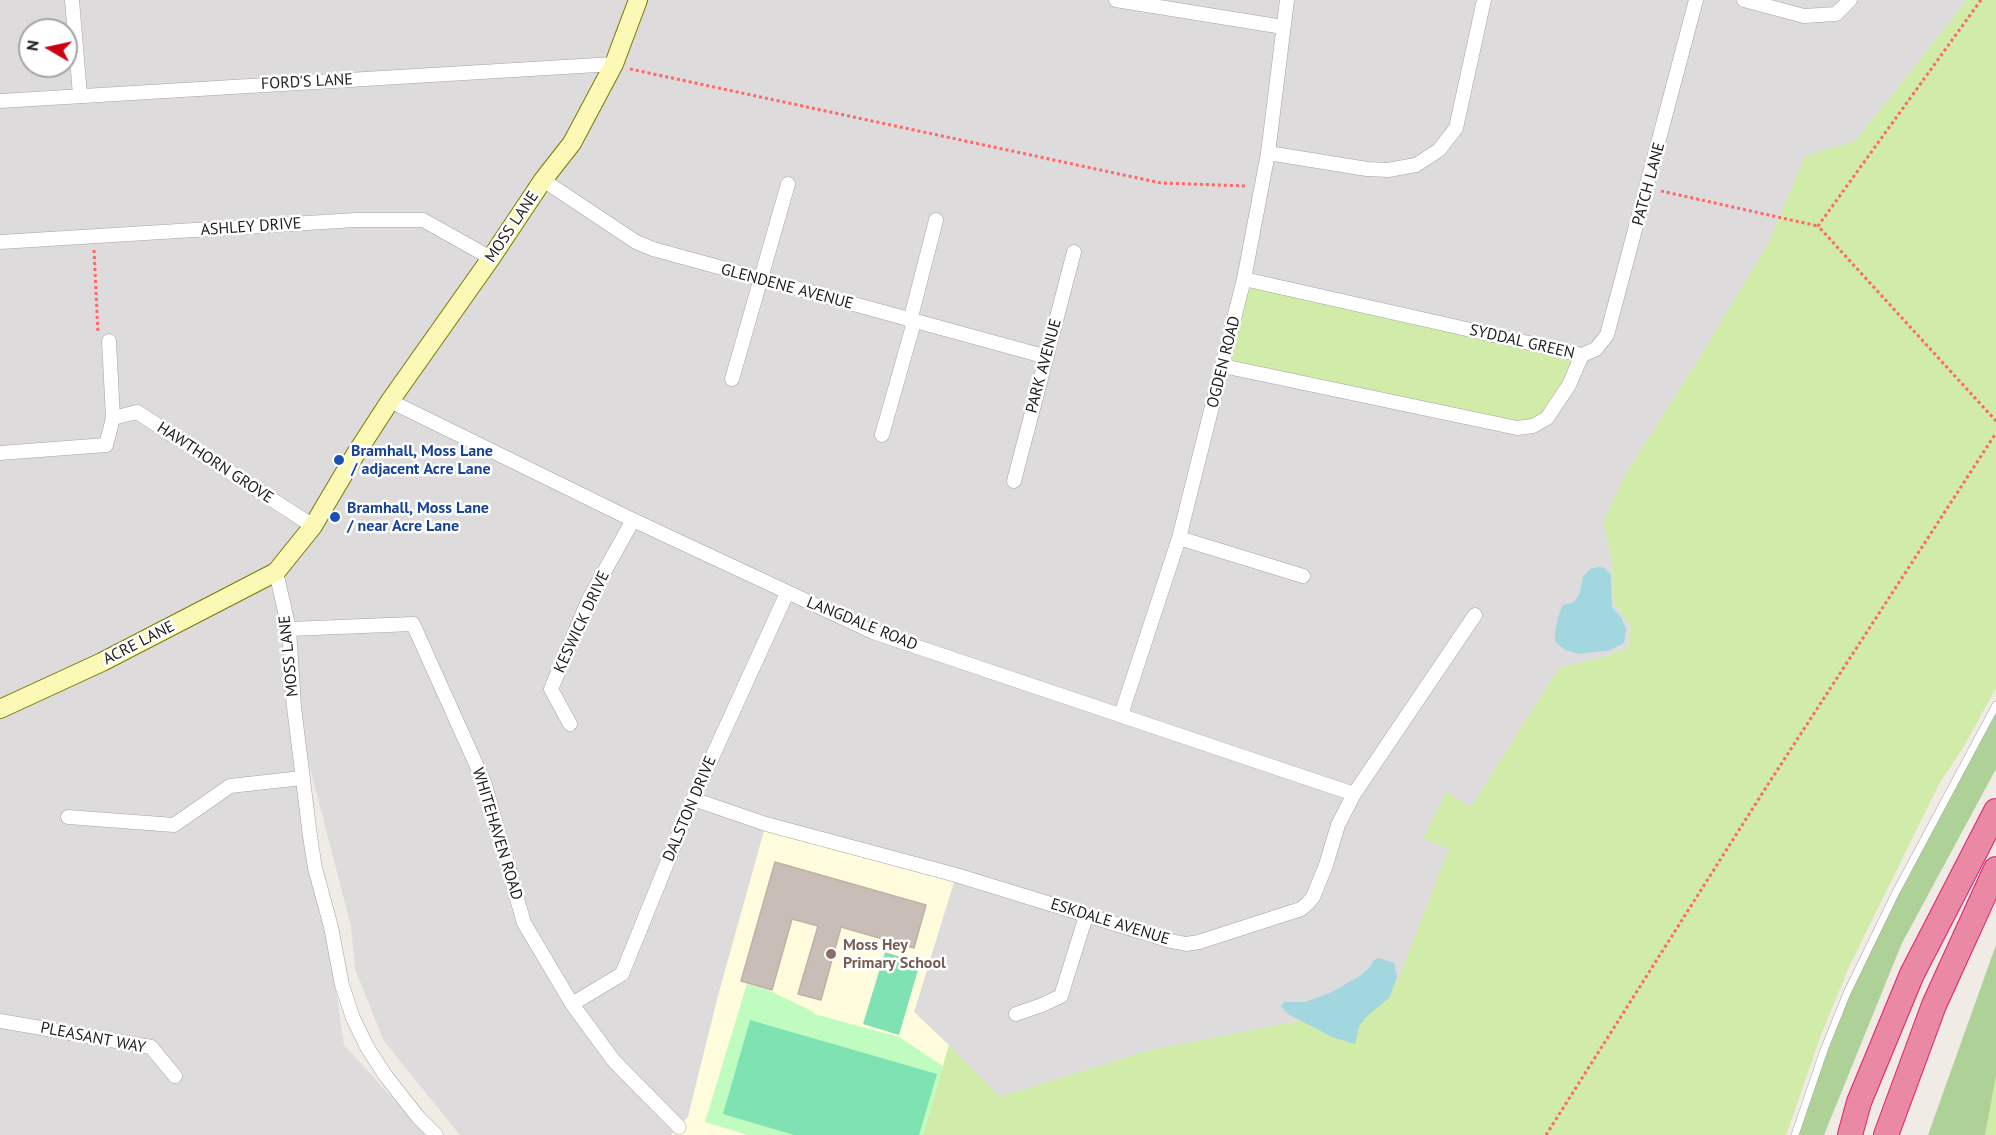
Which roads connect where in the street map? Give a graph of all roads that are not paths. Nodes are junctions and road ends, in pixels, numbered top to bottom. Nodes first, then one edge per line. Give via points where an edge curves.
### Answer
1 (72, 0) edge
2 (639, 0) edge
3 (1116, 0) edge
4 (1287, 0) edge
5 (1484, 0) edge
6 (1696, 0) edge
7 (1744, 0) edge
8 (1850, 0) edge
9 (1283, 27) junction
10 (614, 65) junction
11 (80, 95) junction
12 (0, 101) edge
13 (1268, 153) junction
14 (543, 180) junction
15 (788, 184) dead end
16 (936, 220) dead end
17 (0, 242) edge
18 (1074, 252) dead end
19 (491, 258) junction
20 (760, 279) junction
21 (1244, 279) junction
22 (912, 321) junction
23 (109, 341) road end
24 (1582, 355) junction
25 (1047, 357) junction
26 (1223, 366) junction
27 (732, 378) dead end
28 (390, 401) junction
29 (113, 418) junction
30 (882, 435) dead end
31 (0, 453) edge
32 (1014, 481) dead end
33 (633, 520) junction
34 (313, 526) junction
35 (1179, 538) junction
36 (276, 572) junction
37 (1303, 576) dead end
38 (787, 592) junction
39 (1475, 615) dead end
40 (289, 629) junction
41 (1996, 705) edge
42 (0, 709) edge
43 (1121, 715) junction
44 (570, 724) dead end
45 (302, 778) junction
46 (1354, 794) junction
47 (693, 799) junction
48 (1996, 811) edge
49 (68, 817) dead end
50 (1996, 870) edge
51 (1086, 916) junction
52 (572, 1004) junction
53 (1016, 1014) dead end
54 (0, 1021) edge
55 (175, 1076) dead end
56 (679, 1127) dead end
57 (436, 1135) edge
58 (1795, 1135) edge
59 (1850, 1135) edge
60 (1886, 1135) edge

1 - 11 street
2 - 10 main road, MOSS LANE
3 - 9 street
4 - 9 street, OGDEN ROAD
5 - 13 street via 1456,128 1439,150 1416,165 1388,170
6 - 24 street, PATCH LANE via 1608,336 1596,349
7 - 8 street via 1804,16 1836,14
9 - 13 street, OGDEN ROAD
10 - 11 street, FORD'S LANE
10 - 14 main road, MOSS LANE via 572,143
11 - 12 street, FORD'S LANE
13 - 21 street, OGDEN ROAD
14 - 19 main road, MOSS LANE
14 - 20 street, GLENDENE AVENUE via 636,242
15 - 20 street
16 - 22 street
17 - 19 street, ASHLEY DRIVE via 356,220 423,220
18 - 25 street, PARK AVENUE
19 - 28 main road, MOSS LANE
20 - 22 street, GLENDENE AVENUE
20 - 27 street
21 - 24 street, SYDDAL GREEN
21 - 26 street, OGDEN ROAD
22 - 25 street, GLENDENE AVENUE
22 - 30 street
23 - 29 street
24 - 26 street, SYDDAL GREEN via 1569,385 1547,418 1533,426 1517,428
25 - 32 street, PARK AVENUE
26 - 35 street, OGDEN ROAD
28 - 33 street, LANGDALE ROAD
28 - 34 main road, MOSS LANE
29 - 31 street via 106,445
29 - 34 street, HAWTHORN GROVE via 137,412
33 - 38 street, LANGDALE ROAD
33 - 44 street, KESWICK DRIVE via 590,599 550,689
34 - 36 main road, MOSS LANE
35 - 37 street
35 - 43 street, OGDEN ROAD
36 - 40 street, MOSS LANE
36 - 42 main road, ACRE LANE via 102,662
38 - 43 street, LANGDALE ROAD via 873,632
38 - 47 street, DALSTON DRIVE
39 - 46 street, ESKDALE AVENUE
40 - 45 street, MOSS LANE
40 - 52 street, WHITEHAVEN ROAD via 413,624 484,782 524,923
41 - 58 lane via 1847,993
43 - 46 street, LANGDALE ROAD
45 - 49 street via 230,786 174,825
45 - 57 street, MOSS LANE via 315,868 352,1018 385,1075
46 - 51 street, ESKDALE AVENUE via 1338,825 1313,897 1301,909 1186,944
47 - 51 street, ESKDALE AVENUE via 766,824 956,875
47 - 52 street, DALSTON DRIVE via 622,974
48 - 59 highway via 1912,974 1859,1102
50 - 60 highway via 1934,1005
51 - 53 street via 1061,996
52 - 56 street, WHITEHAVEN ROAD via 615,1061
54 - 55 street, PLEASANT WAY via 151,1047

